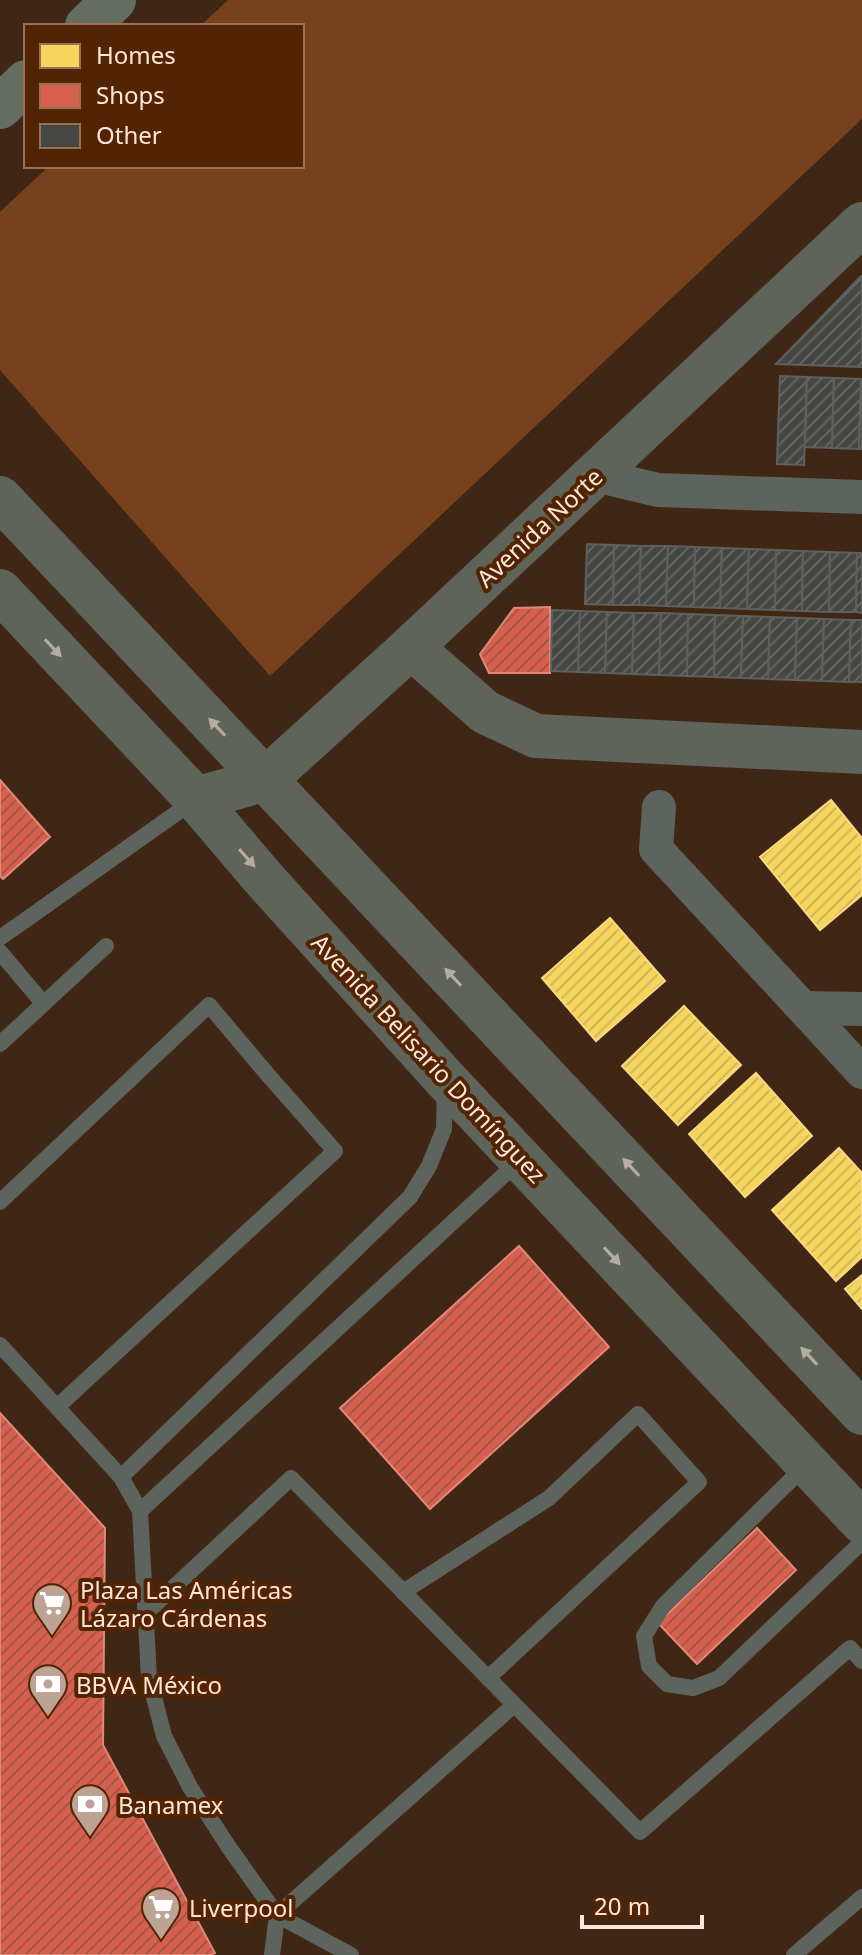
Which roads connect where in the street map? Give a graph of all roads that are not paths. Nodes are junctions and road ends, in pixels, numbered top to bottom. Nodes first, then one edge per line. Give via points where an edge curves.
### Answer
1 (114, 0) edge
2 (89, 24) edge
3 (24, 84) edge
4 (0, 107) edge
5 (856, 238) edge
6 (595, 475) junction
7 (862, 497) edge
8 (0, 498) edge
9 (0, 591) edge
10 (411, 647) junction
11 (862, 752) edge
12 (266, 779) junction
13 (196, 799) junction
14 (659, 807) dead end
15 (0, 938) edge
16 (106, 946) dead end
17 (0, 952) edge
18 (43, 1003) junction
19 (803, 1008) junction
20 (862, 1009) edge
21 (0, 1044) edge
22 (862, 1072) edge
23 (446, 1080) junction
24 (521, 1159) junction
25 (0, 1202) edge
26 (0, 1345) edge
27 (57, 1407) junction
28 (862, 1413) edge
29 (807, 1464) junction
30 (121, 1477) junction
31 (140, 1511) junction
32 (862, 1522) edge
33 (862, 1542) edge
34 (403, 1592) junction
35 (145, 1614) junction
36 (862, 1661) edge
37 (488, 1678) junction
38 (514, 1705) junction
39 (862, 1897) edge
40 (277, 1915) junction
41 (272, 1955) edge
42 (351, 1955) edge
43 (794, 1955) edge

1 - 2 main road
3 - 4 main road
5 - 6 street, Avenida Norte
6 - 7 street via 658,490
6 - 10 street, Avenida Norte
12 -> 8 street
9 -> 13 street, Avenida Belisario Domínguez
10 - 11 street via 485,712 536,736
10 - 12 street, Avenida Norte
12 - 13 street, Avenida Norte
28 -> 12 street
13 - 15 lane
13 -> 23 street, Avenida Belisario Domínguez
14 - 19 street via 656,849
16 - 18 lane
17 - 18 lane
18 - 21 lane
19 - 20 street
19 - 22 street
23 - 24 street, Avenida Belisario Domínguez
23 - 30 lane via 444,1129 410,1197
24 -> 29 street, Avenida Belisario Domínguez
24 - 31 lane
25 - 27 lane via 209,1005 335,1151
26 - 27 lane
27 - 30 lane
29 - 32 street, Avenida Belisario Domínguez
29 - 33 lane via 663,1606 644,1636 649,1666 667,1684 693,1688 719,1678
30 - 31 lane
31 - 35 lane
34 - 35 lane via 291,1478
34 - 37 lane
34 - 37 lane via 549,1498 638,1414 699,1482
35 - 40 lane via 149,1678 164,1736 198,1799
36 - 38 lane via 850,1648 640,1832
37 - 38 lane
38 - 40 lane
39 - 43 lane
40 - 41 lane
40 - 42 lane

